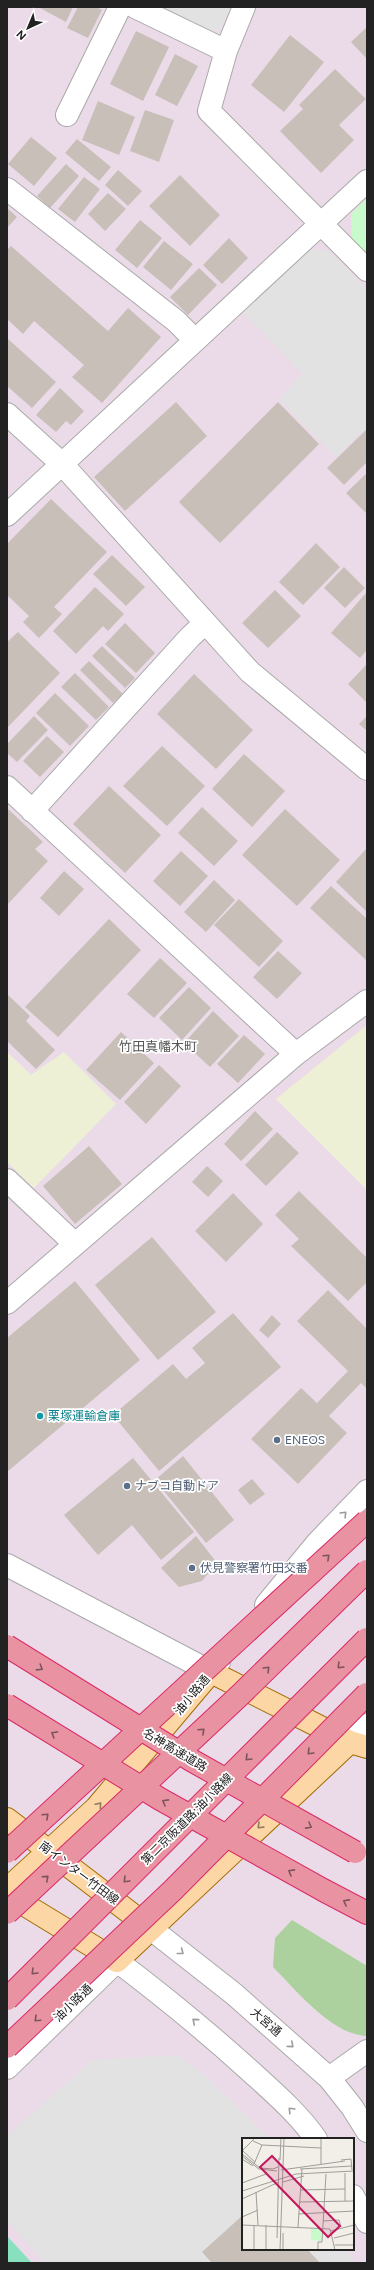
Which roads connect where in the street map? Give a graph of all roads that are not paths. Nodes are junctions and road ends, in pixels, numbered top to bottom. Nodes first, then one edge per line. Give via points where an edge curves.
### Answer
1 (120, 7) edge
2 (135, 7) edge
3 (244, 7) edge
4 (226, 51) junction
5 (68, 115) dead end
6 (367, 182) edge
7 (7, 189) edge
8 (322, 224) junction
9 (367, 270) edge
10 (195, 340) junction
11 (7, 414) edge
12 (62, 464) junction
13 (7, 516) edge
14 (206, 623) junction
15 (367, 769) edge
16 (7, 787) edge
17 (32, 811) junction
18 (367, 1001) edge
19 (296, 1054) junction
20 (7, 1180) edge
21 (74, 1243) junction
22 (7, 1303) edge
23 (367, 1491) edge
24 (367, 1521) edge
25 (7, 1565) edge
26 (367, 1570) edge
27 (367, 1639) edge
28 (7, 1646) edge
29 (210, 1672) junction
30 (367, 1694) edge
31 (7, 1705) edge
32 (367, 1725) edge
33 (358, 1745) edge
34 (7, 1819) edge
35 (50, 1850) junction
36 (7, 1852) edge
37 (361, 1855) edge
38 (7, 1889) edge
39 (7, 1894) edge
40 (7, 1913) edge
41 (367, 1913) edge
42 (150, 1928) junction
43 (117, 1960) junction
44 (7, 1999) edge
45 (7, 2047) edge
46 (367, 2051) edge
47 (7, 2068) edge
48 (329, 2078) junction
49 (367, 2131) edge
50 (315, 2138) edge
51 (354, 2198) edge
52 (367, 2222) edge

1 - 5 street
2 - 4 street
3 - 4 street
4 - 8 street via 209,111
6 - 8 street
7 - 10 street via 176,321
8 - 9 street
8 - 10 street
10 - 12 street
11 - 12 street
12 - 13 street
12 - 14 street
14 - 15 street via 250,672
14 - 17 street via 190,637
16 - 17 street
17 - 19 street
18 - 19 street
19 - 21 street
20 - 21 street
21 - 22 street
29 -> 23 street, 油小路通 via 318,1542
36 -> 24 highway, bridge
25 - 29 street
40 -> 26 highway, bridge via 234,1702
27 -> 44 highway, 第二京阪道路;油小路線, bridge
28 -> 37 highway, 名神高速道路, bridge via 191,1760
29 - 33 main road
35 -> 29 main road, 油小路通 via 96,1808
30 -> 45 highway, bridge via 172,1890
41 -> 31 highway, bridge via 160,1798
32 - 33 street, 油小路通
33 -> 42 main road, 油小路通
34 - 35 main road, 南インター竹田線
35 - 38 main road, 油小路通
35 - 42 main road, 南インター竹田線
39 - 43 main road
42 - 43 main road, 油小路通
42 -> 48 street, 大宮通 via 234,1994
43 - 47 street, 油小路通
50 -> 43 street via 309,2128 272,2091 196,2022
46 - 48 street
48 - 49 street, 大宮通
51 - 52 street

